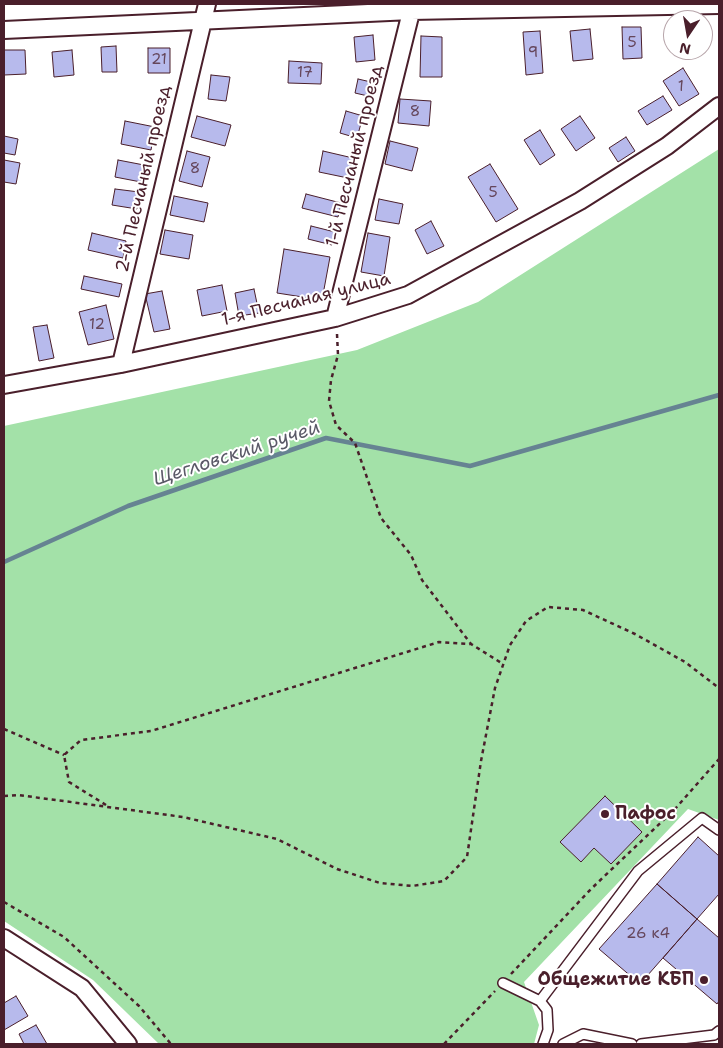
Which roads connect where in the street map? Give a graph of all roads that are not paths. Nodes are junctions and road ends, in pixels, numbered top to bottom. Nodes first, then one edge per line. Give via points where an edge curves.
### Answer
1 (207, 4) edge
2 (719, 5) edge
3 (412, 7) edge
4 (202, 21) junction
5 (4, 30) edge
6 (719, 106) edge
7 (335, 318) junction
8 (120, 364) junction
9 (4, 385) edge
10 (719, 830) edge
11 (4, 938) edge
12 (503, 982) road end
13 (540, 1001) junction
14 (719, 1031) edge
15 (128, 1044) edge
16 (543, 1044) edge
17 (563, 1044) edge
18 (632, 1044) edge
19 (642, 1044) edge

1 - 4 street, 2-й Песчаный проезд
2 - 3 street
3 - 4 street
3 - 7 street, 1-й Песчаный проезд
4 - 5 street
4 - 8 street, 2-й Песчаный проезд
6 - 7 street, 1-я Песчаная улица via 667,146 580,201 408,295
7 - 8 street, 1-я Песчаная улица
8 - 9 street, 1-я Песчаная улица
10 - 13 lane via 702,818 638,871
11 - 15 street via 82,988
12 - 13 lane
13 - 16 lane via 548,1010 548,1030
14 - 19 lane via 714,1035
17 - 18 lane via 583,1034

